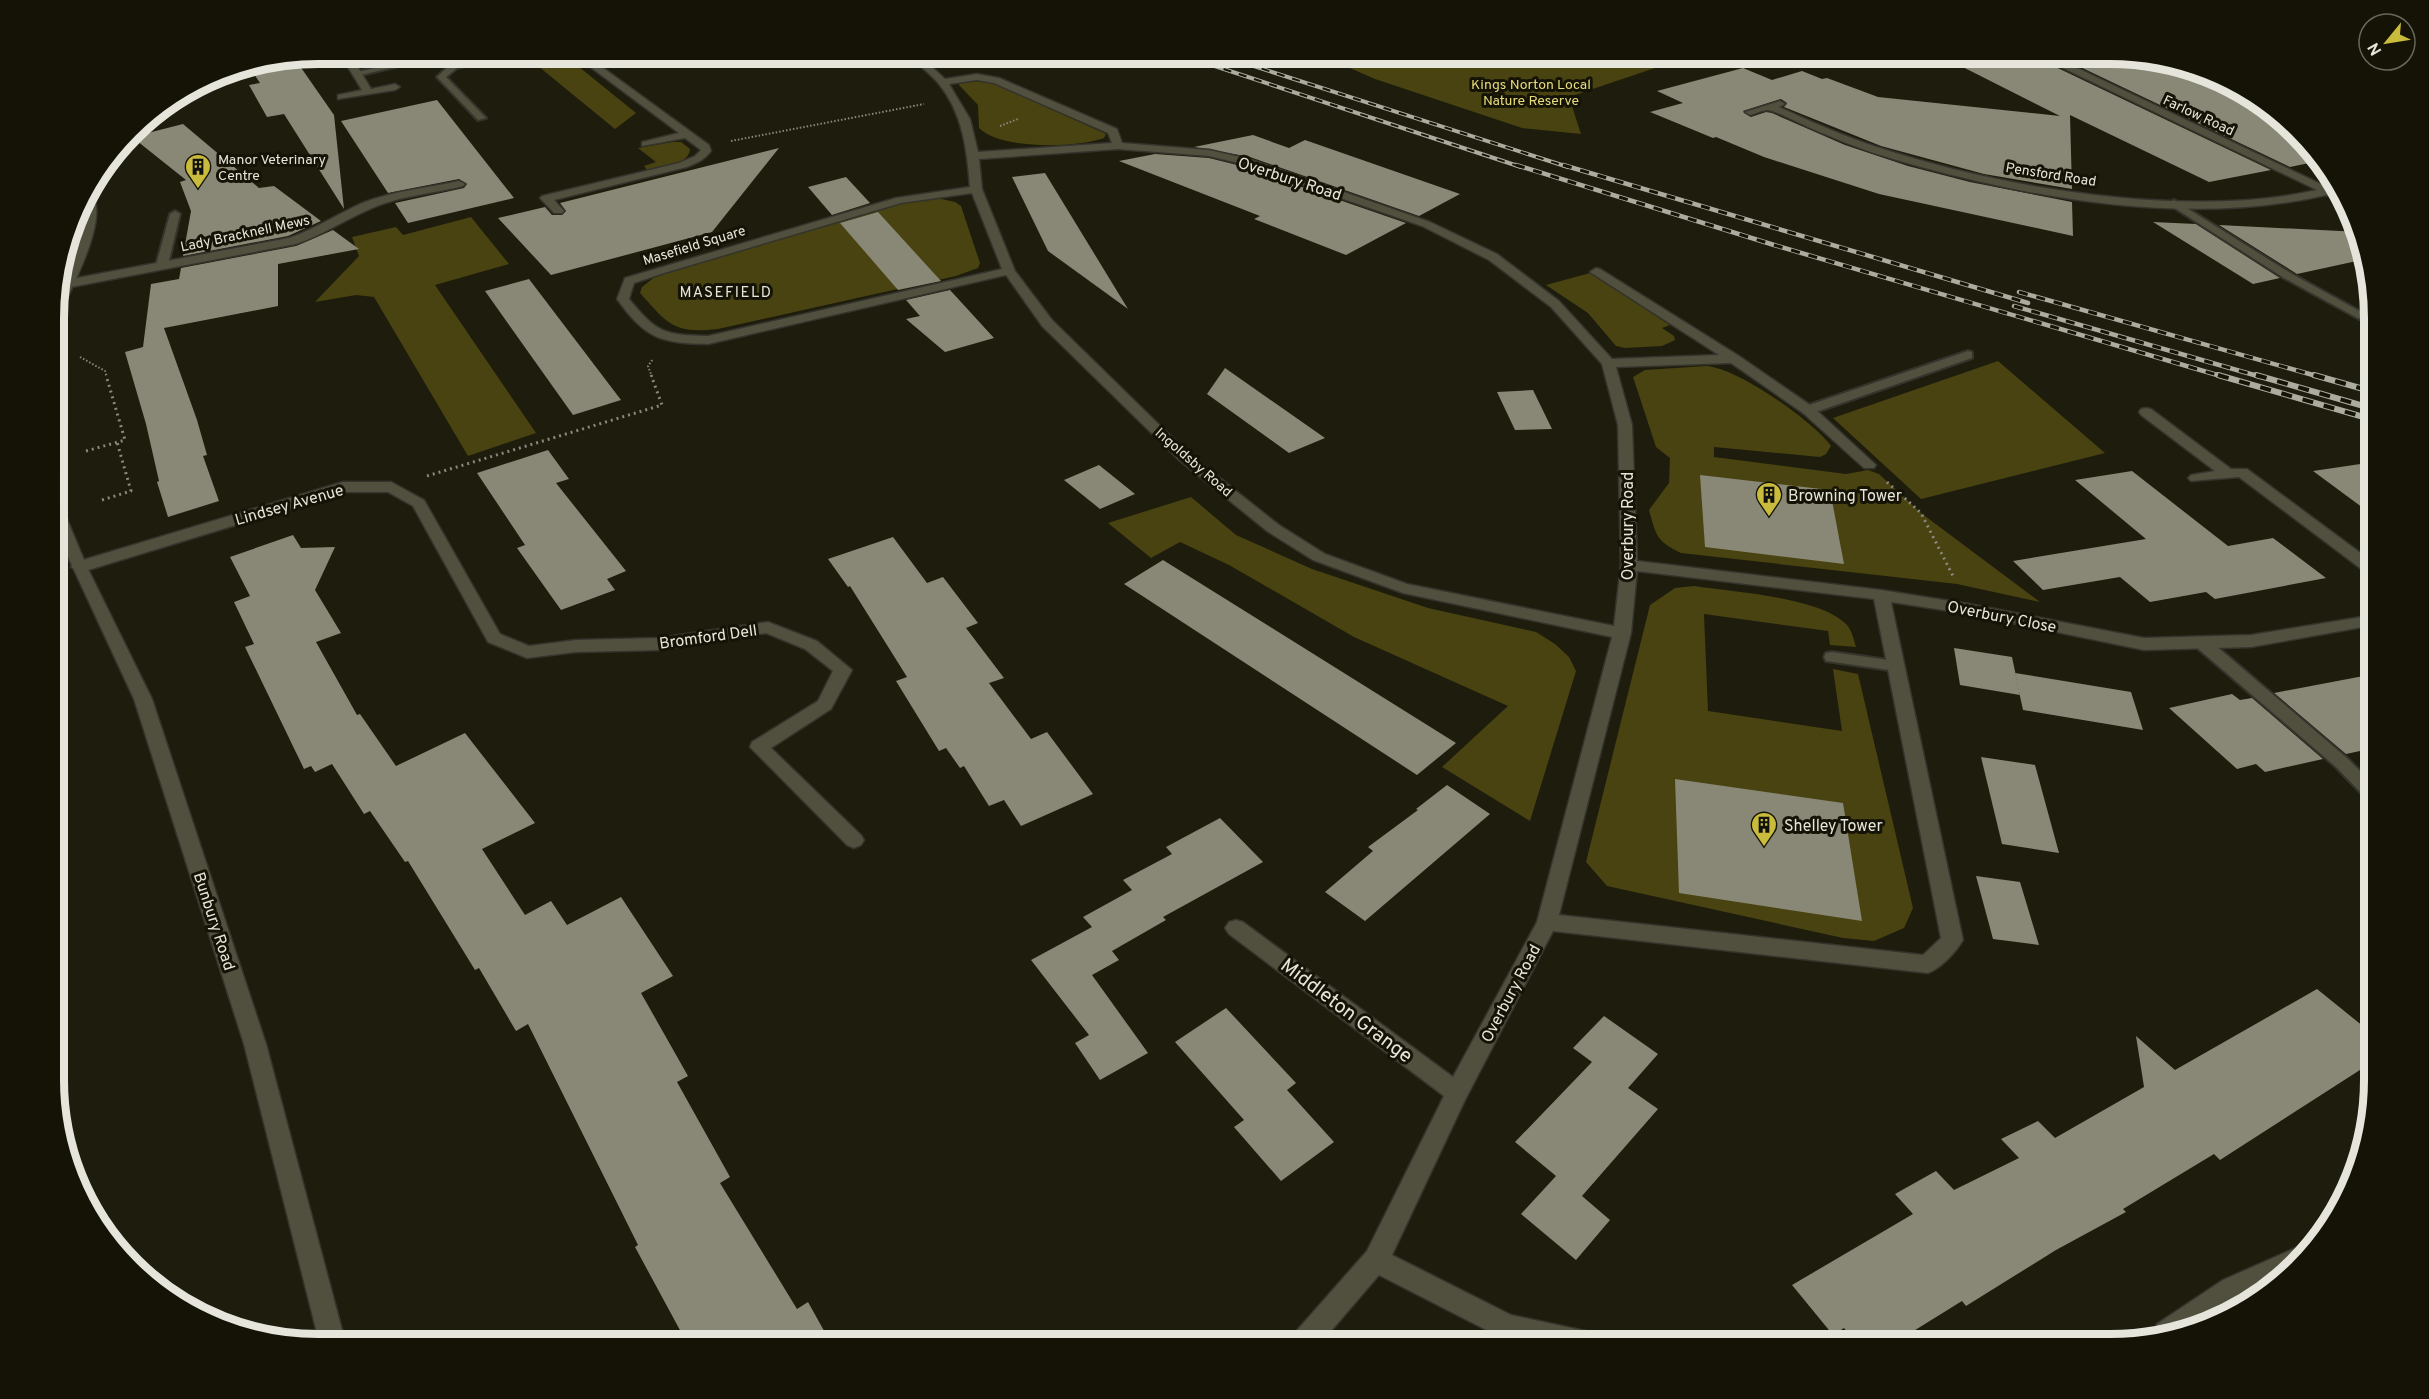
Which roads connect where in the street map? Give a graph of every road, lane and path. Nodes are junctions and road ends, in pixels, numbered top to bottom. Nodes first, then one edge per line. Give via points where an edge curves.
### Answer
1 (351, 64) edge
2 (399, 64) edge
3 (463, 64) edge
4 (592, 64) edge
5 (924, 64) edge
6 (2060, 64) edge
7 (357, 73) junction
8 (943, 81) junction
9 (395, 87) dead end
10 (368, 92) junction
11 (341, 97) dead end
12 (954, 99) junction
13 (1785, 103) dead end
14 (1059, 106) junction
15 (1769, 107) junction
16 (1750, 112) dead end
17 (481, 118) dead end
18 (687, 134) junction
19 (969, 136) junction
20 (645, 144) dead end
21 (1118, 146) junction
22 (705, 147) junction
23 (973, 156) junction
24 (628, 178) junction
25 (459, 184) dead end
26 (2327, 187) edge
27 (976, 189) junction
28 (640, 190) dead end
29 (2329, 191) edge
30 (2174, 203) junction
31 (90, 209) edge
32 (558, 211) dead end
33 (175, 214) dead end
34 (162, 265) junction
35 (1009, 271) junction
36 (1596, 272) dead end
37 (68, 281) edge
38 (67, 284) edge
39 (2364, 318) edge
40 (667, 339) junction
41 (1968, 356) dead end
42 (80, 357) dead end
43 (1734, 359) junction
44 (1608, 363) junction
45 (1808, 410) junction
46 (2146, 412) dead end
47 (117, 442) junction
48 (86, 451) dead end
49 (1869, 465) joint
50 (2228, 474) junction
51 (2196, 478) dead end
52 (391, 487) junction
53 (102, 500) dead end
54 (64, 531) edge
55 (2364, 563) edge
56 (1629, 565) junction
57 (79, 567) junction
58 (1881, 595) junction
59 (1969, 609) junction
60 (2364, 622) edge
61 (1622, 633) junction
62 (2201, 642) junction
63 (526, 652) joint
64 (1832, 657) dead end
65 (1896, 666) junction
66 (2364, 785) edge
67 (854, 840) dead end
68 (1547, 922) junction
69 (1236, 928) dead end
70 (1457, 1093) junction
71 (1377, 1260) junction
72 (2284, 1265) edge
73 (2177, 1326) edge
74 (330, 1334) edge
75 (1311, 1334) edge
76 (1537, 1334) edge

1 - 7 street
2 - 7 lane
3 - 17 lane via 441,77
4 - 18 street
5 - 8 street, Ingoldsby Road
6 - 26 street, Farlow Road
7 - 10 street
8 - 12 street, Ingoldsby Road
8 - 14 street via 977,77 996,80
9 - 10 street
10 - 11 street
12 - 19 street, Ingoldsby Road
12 - 22 path
13 - 15 street
14 - 19 path
14 - 21 street via 1113,131
15 - 16 street
15 - 30 street, Pensford Road via 1878,151 1953,172 2085,197
18 - 20 street
18 - 22 street
19 - 23 street, Ingoldsby Road
21 - 23 street, Overbury Road
21 - 44 street, Overbury Road via 1209,153 1245,162 1426,224 1494,257 1548,299
22 - 24 street via 706,152 699,158 682,165
23 - 27 street, Ingoldsby Road
24 - 28 street
24 - 32 street via 546,198
25 - 34 street, Lady Bracknell Mews via 374,203 292,241
27 - 35 street, Ingoldsby Road
27 - 40 street, Masefield Square via 900,200 629,281 623,299 646,327
29 - 30 street, Pensford Road via 2278,201
30 - 39 lane via 2288,276
31 - 37 street via 86,242
33 - 34 lane
34 - 38 street, Lady Bracknell Mews
35 - 40 street via 708,340
35 - 61 street, Ingoldsby Road via 1047,323 1183,456 1274,528 1319,557 1403,588
36 - 43 street
40 - 52 path via 648,366 662,405
41 - 45 lane
42 - 47 path via 105,371 125,440
43 - 44 street
43 - 45 street
44 - 56 street, Overbury Road via 1625,425
45 - 49 street
46 - 50 street
47 - 48 path
47 - 53 path via 131,491
49 - 59 path via 1921,513
50 - 51 street
50 - 55 street via 2242,472
52 - 57 street, Lindsey Avenue via 343,487
52 - 63 street, Lindsey Avenue via 419,503 494,638
54 - 57 street, Bunbury Road
56 - 58 street, Overbury Close
56 - 61 street, Overbury Road
57 - 74 street, Bunbury Road via 143,699 255,1044
58 - 59 street, Overbury Close
58 - 65 street
59 - 62 street, Overbury Close via 2144,644
60 - 62 street, Overbury Close via 2251,641
61 - 68 street, Overbury Road
62 - 66 lane
63 - 67 street, Bromford Dell via 576,646 660,644 768,627 812,645 843,670 825,705 759,747
64 - 65 lane
65 - 68 street via 1952,940 1928,964
68 - 70 street, Overbury Road
69 - 70 street, Middleton Grange
70 - 71 street, Overbury Road
71 - 75 street, Overbury Road
71 - 76 street via 1508,1328
72 - 73 street via 2232,1289

